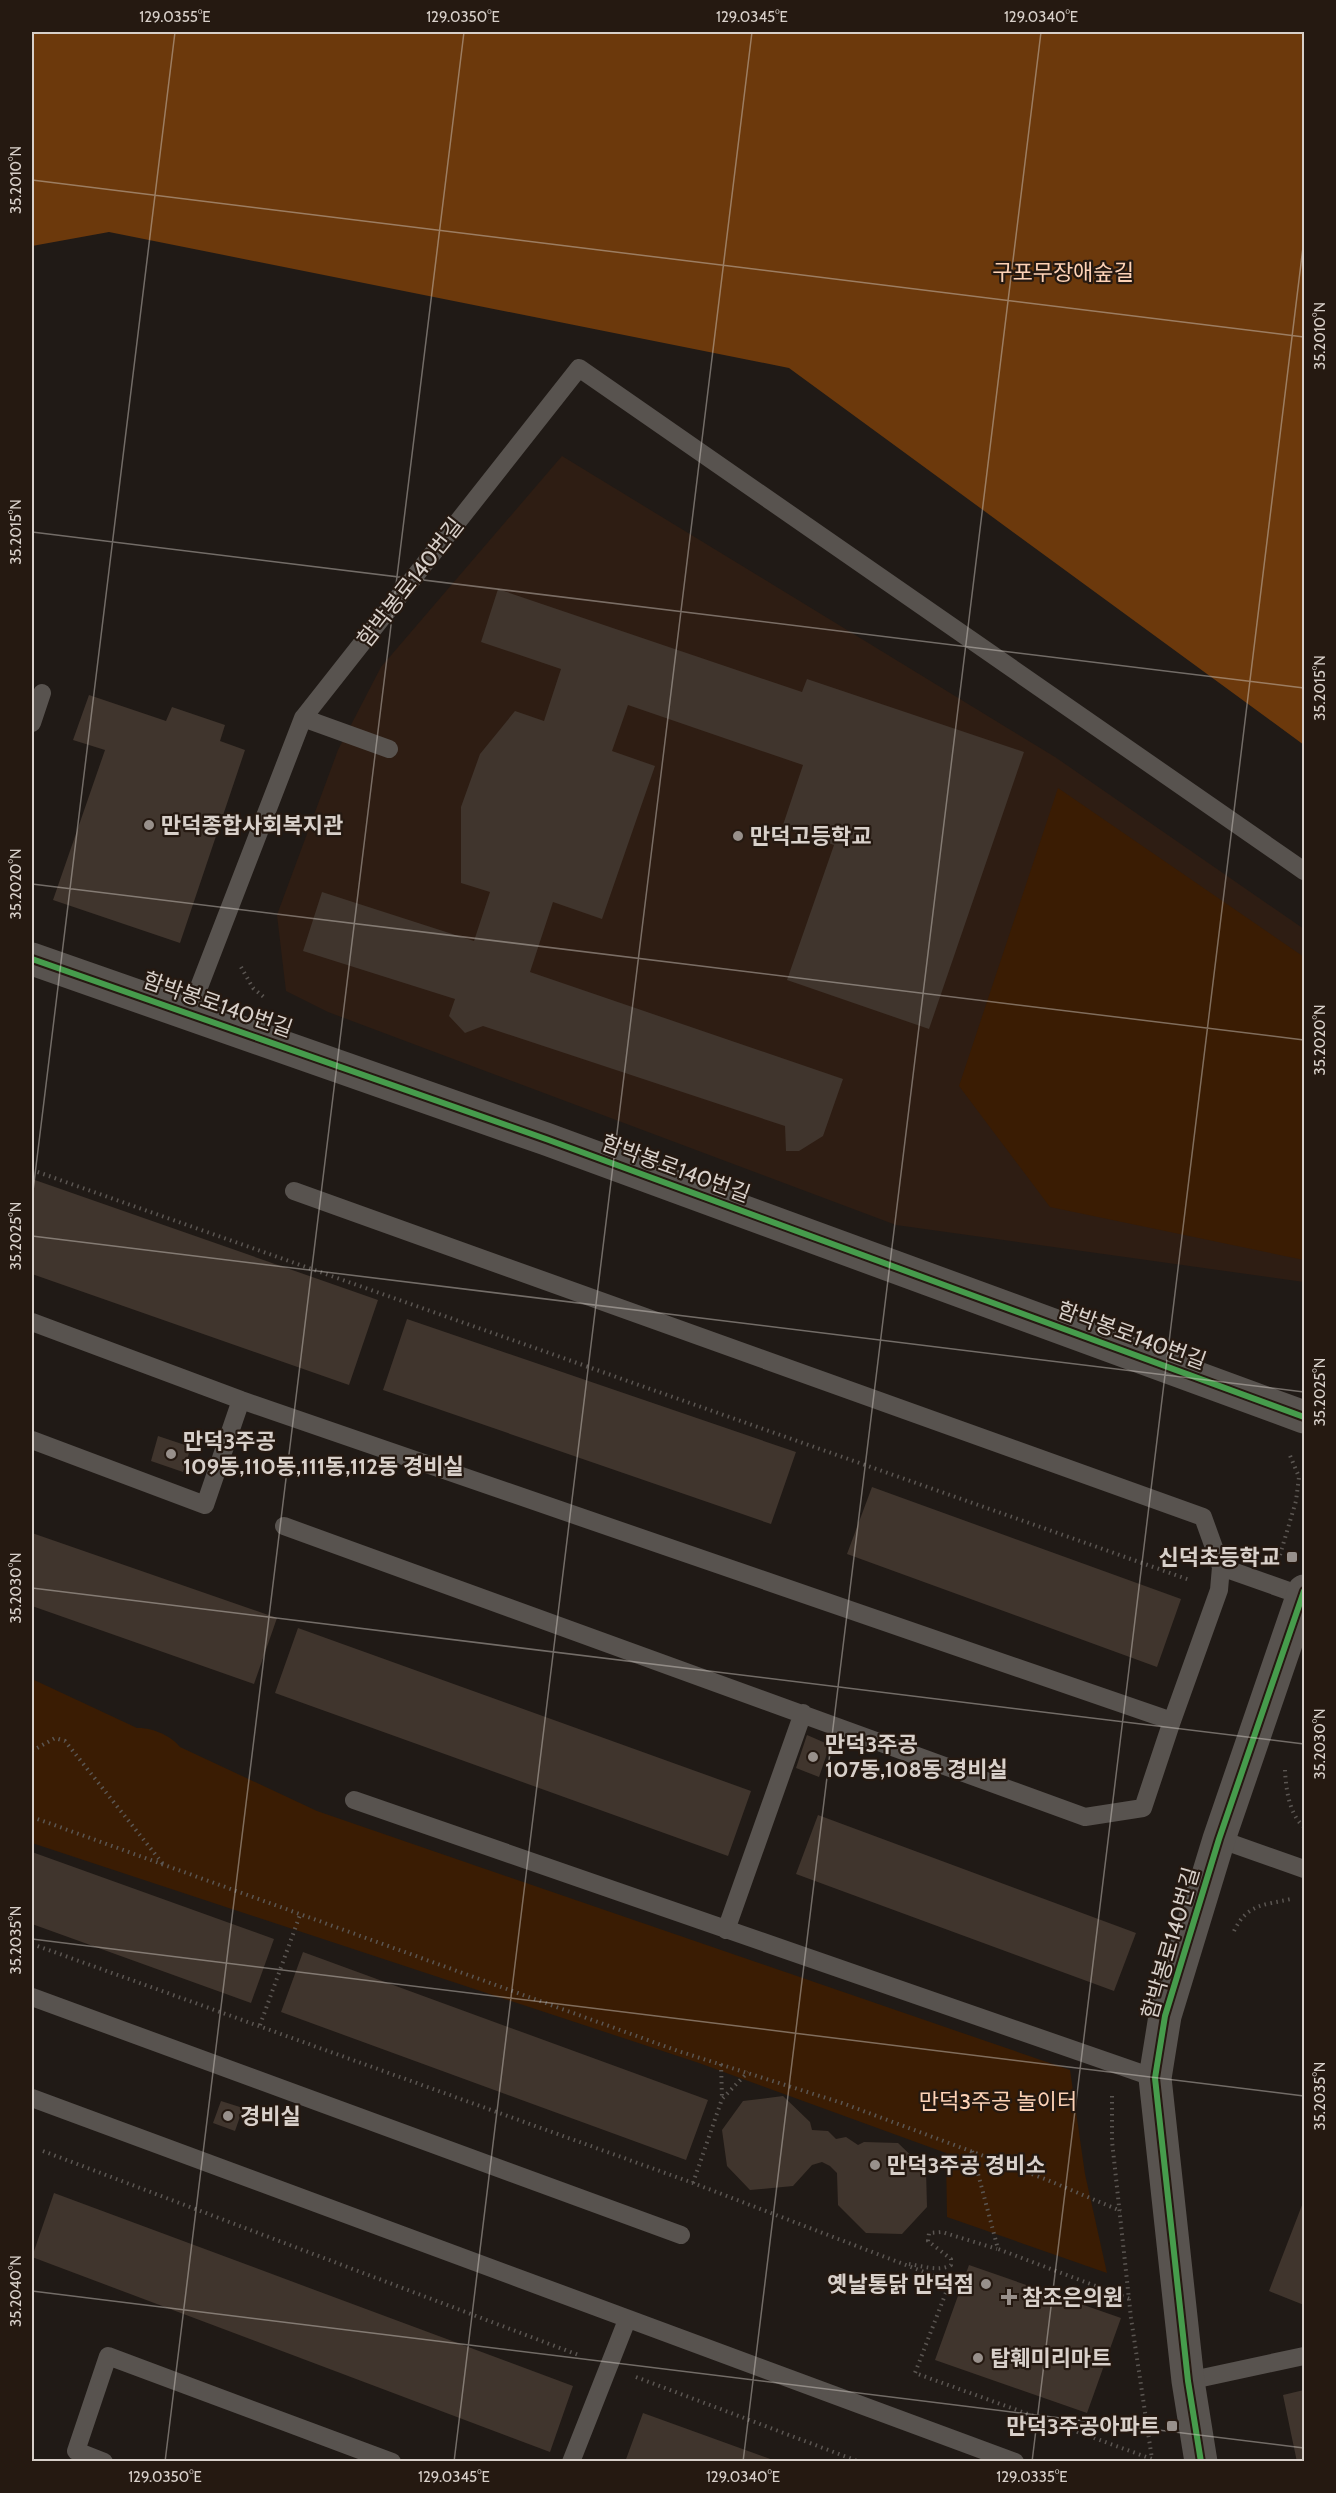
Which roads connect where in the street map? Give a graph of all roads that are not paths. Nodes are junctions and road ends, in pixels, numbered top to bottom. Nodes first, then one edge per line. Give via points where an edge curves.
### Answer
1 (42, 693) dead end
2 (303, 718) junction
3 (32, 723) edge
4 (389, 749) dead end
5 (1305, 871) edge
6 (32, 960) edge
7 (189, 1013) junction
8 (294, 1191) dead end
9 (32, 1323) edge
10 (241, 1400) junction
11 (1305, 1418) edge
12 (32, 1440) edge
13 (284, 1526) dead end
14 (1221, 1567) junction
15 (1304, 1594) edge
16 (804, 1713) junction
17 (1172, 1721) junction
18 (354, 1800) dead end
19 (1220, 1839) junction
20 (1305, 1869) edge
21 (726, 1930) junction
22 (32, 1997) edge
23 (1155, 2078) junction
24 (32, 2098) edge
25 (681, 2235) dead end
26 (627, 2320) junction
27 (1305, 2356) edge
28 (1188, 2380) junction
29 (105, 2462) edge
30 (392, 2462) edge
31 (571, 2462) edge
32 (1015, 2462) edge
33 (1201, 2462) edge

1 - 3 lane
2 - 4 lane
2 - 5 lane, 함박봉로140번길 via 579,368
2 - 7 lane, 함박봉로140번길
6 - 7 street, 함박봉로140번길
7 - 11 street, 함박봉로140번길 via 558,1143
8 - 14 lane via 1203,1517
9 - 10 lane
10 - 12 lane via 205,1505
10 - 17 lane
13 - 16 lane
14 - 15 lane
14 - 17 lane via 1219,1590
15 - 19 street, 함박봉로140번길
16 - 17 lane via 1085,1817 1143,1808
16 - 21 lane
18 - 21 lane
19 - 20 lane
19 - 23 street, 함박봉로140번길 via 1165,2016
21 - 23 lane
22 - 25 lane
23 - 28 street, 함박봉로140번길
24 - 26 lane
26 - 31 lane
26 - 32 lane
27 - 28 lane
28 - 33 street, 함박봉로140번길
29 - 30 lane via 76,2451 108,2356

